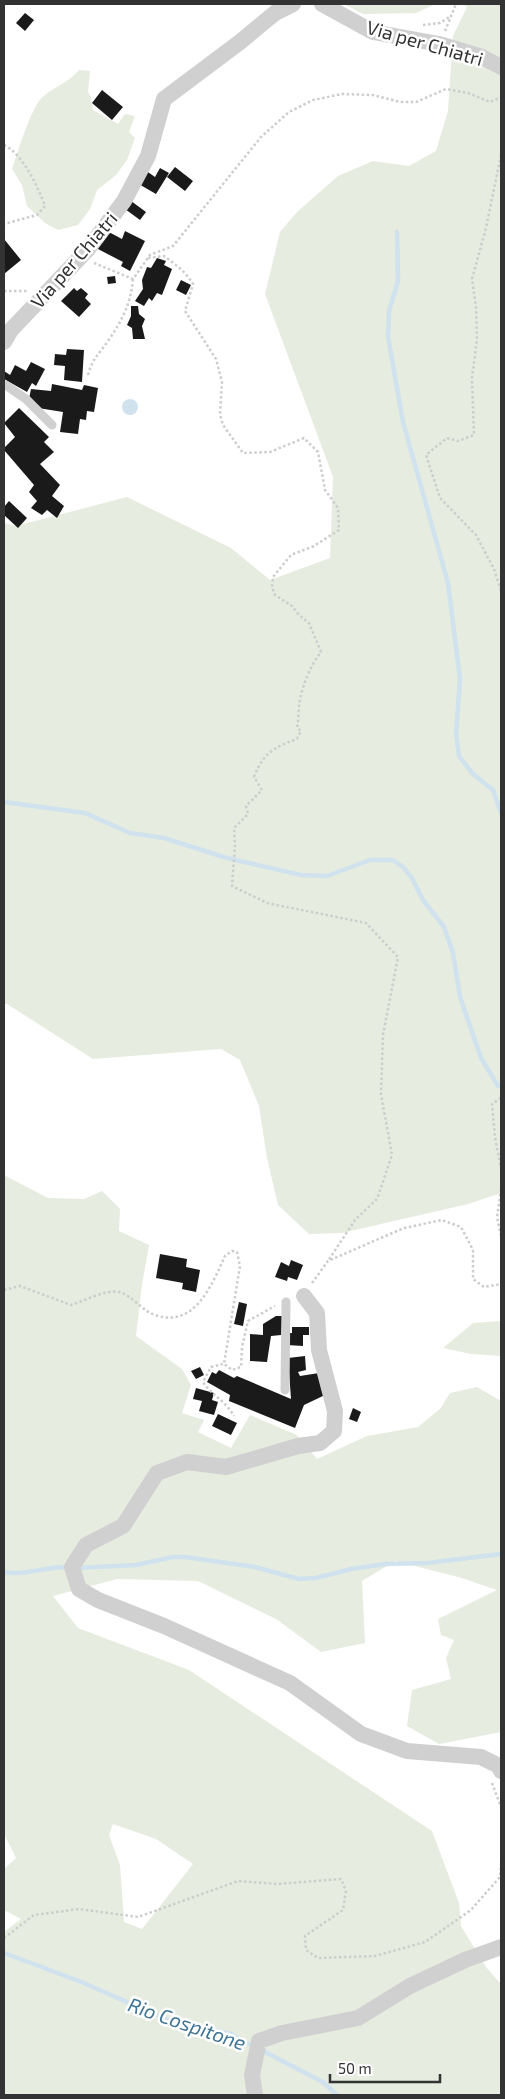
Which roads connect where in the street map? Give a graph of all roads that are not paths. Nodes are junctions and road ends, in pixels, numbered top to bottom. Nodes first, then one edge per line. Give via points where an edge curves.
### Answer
1 (293, 4) edge
2 (322, 4) edge
3 (501, 68) edge
4 (4, 342) edge
5 (4, 384) edge
6 (52, 425) dead end
7 (304, 1296) road end
8 (286, 1302) road end
9 (285, 1390) dead end
10 (501, 1771) edge
11 (501, 1947) edge
12 (255, 2095) edge

1 - 4 street, Via per Chiatri via 275,13 164,99 148,156 124,201 88,249
2 - 3 street, Via per Chiatri via 373,32 439,44 482,57
5 - 6 lane via 26,399
7 - 10 street via 317,1313 319,1350 335,1410 334,1431 320,1443 298,1446 226,1467 187,1462 157,1473 123,1526 86,1545 73,1571 79,1589 290,1683 361,1734 407,1751 481,1757 499,1766
8 - 9 lane
11 - 12 street via 410,1986 358,2018 282,2033 258,2048 252,2075

